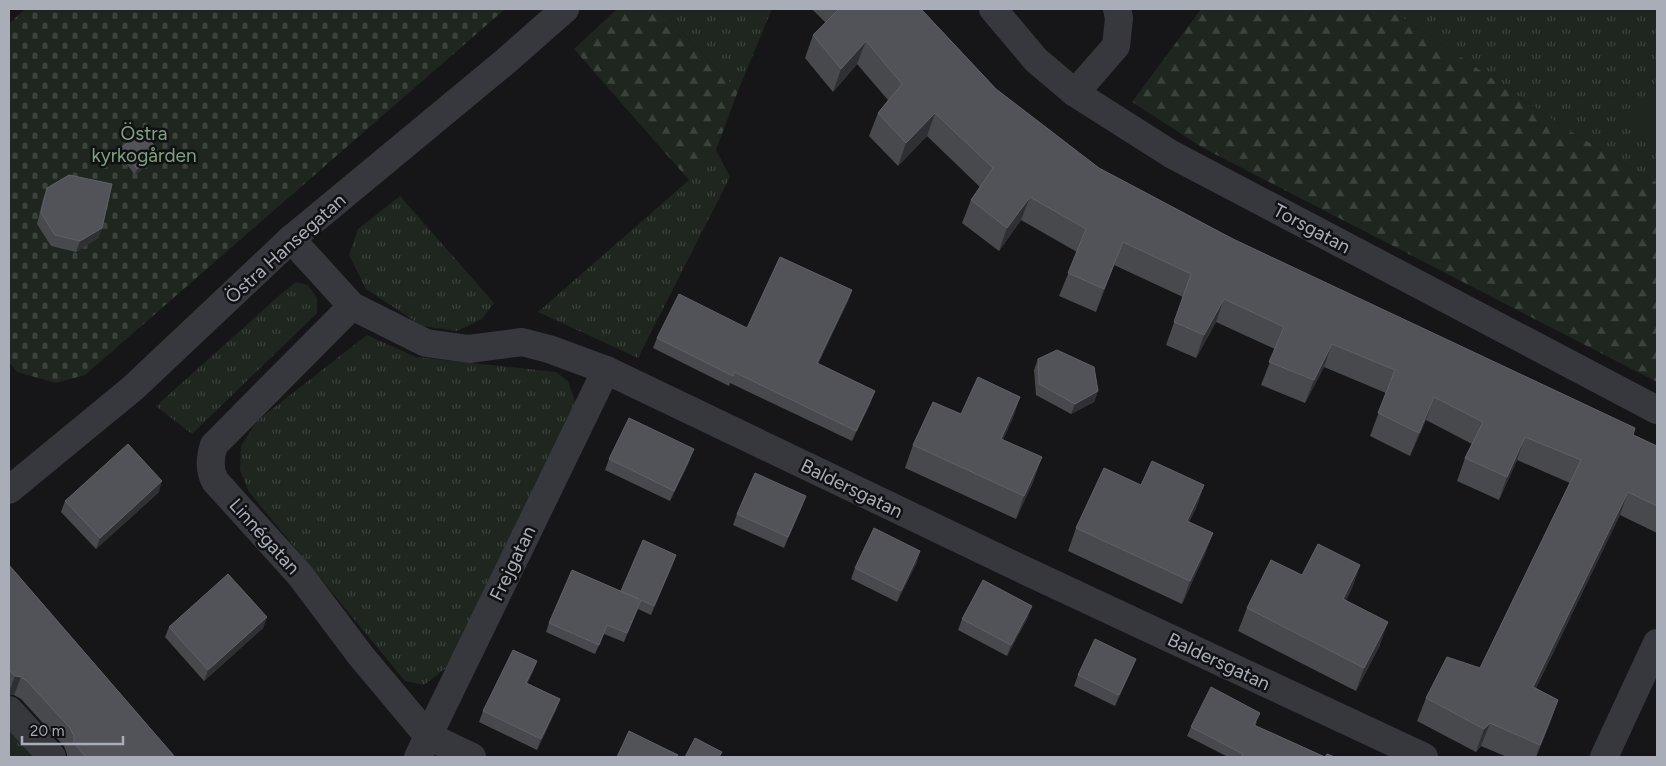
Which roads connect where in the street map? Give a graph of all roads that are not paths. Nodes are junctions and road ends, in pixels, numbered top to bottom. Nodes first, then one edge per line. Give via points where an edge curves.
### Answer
1 (565, 9) edge
2 (1117, 9) edge
3 (1005, 13) edge
4 (1075, 93) junction
5 (291, 239) junction
6 (352, 306) junction
7 (606, 370) junction
8 (1657, 410) edge
9 (13, 478) edge
10 (1657, 643) edge
11 (9, 710) edge
12 (423, 747) edge
13 (52, 757) edge
14 (472, 757) edge
15 (1424, 757) edge
16 (1604, 757) edge

1 - 5 street, Östra Hansegatan
2 - 4 street via 1116,46
3 - 4 street, Torsgatan via 1036,60
4 - 8 street, Torsgatan via 1171,154
5 - 6 street, Baldersgatan
5 - 9 street, Östra Hansegatan via 133,388
6 - 7 street, Baldersgatan via 426,343 469,349 522,342
6 - 12 street, Linnégatan via 214,445 211,473 300,575 361,656
7 - 12 street, Frejgatan
7 - 15 street, Baldersgatan
10 - 16 street
11 - 13 street
12 - 14 street, Linnégatan

